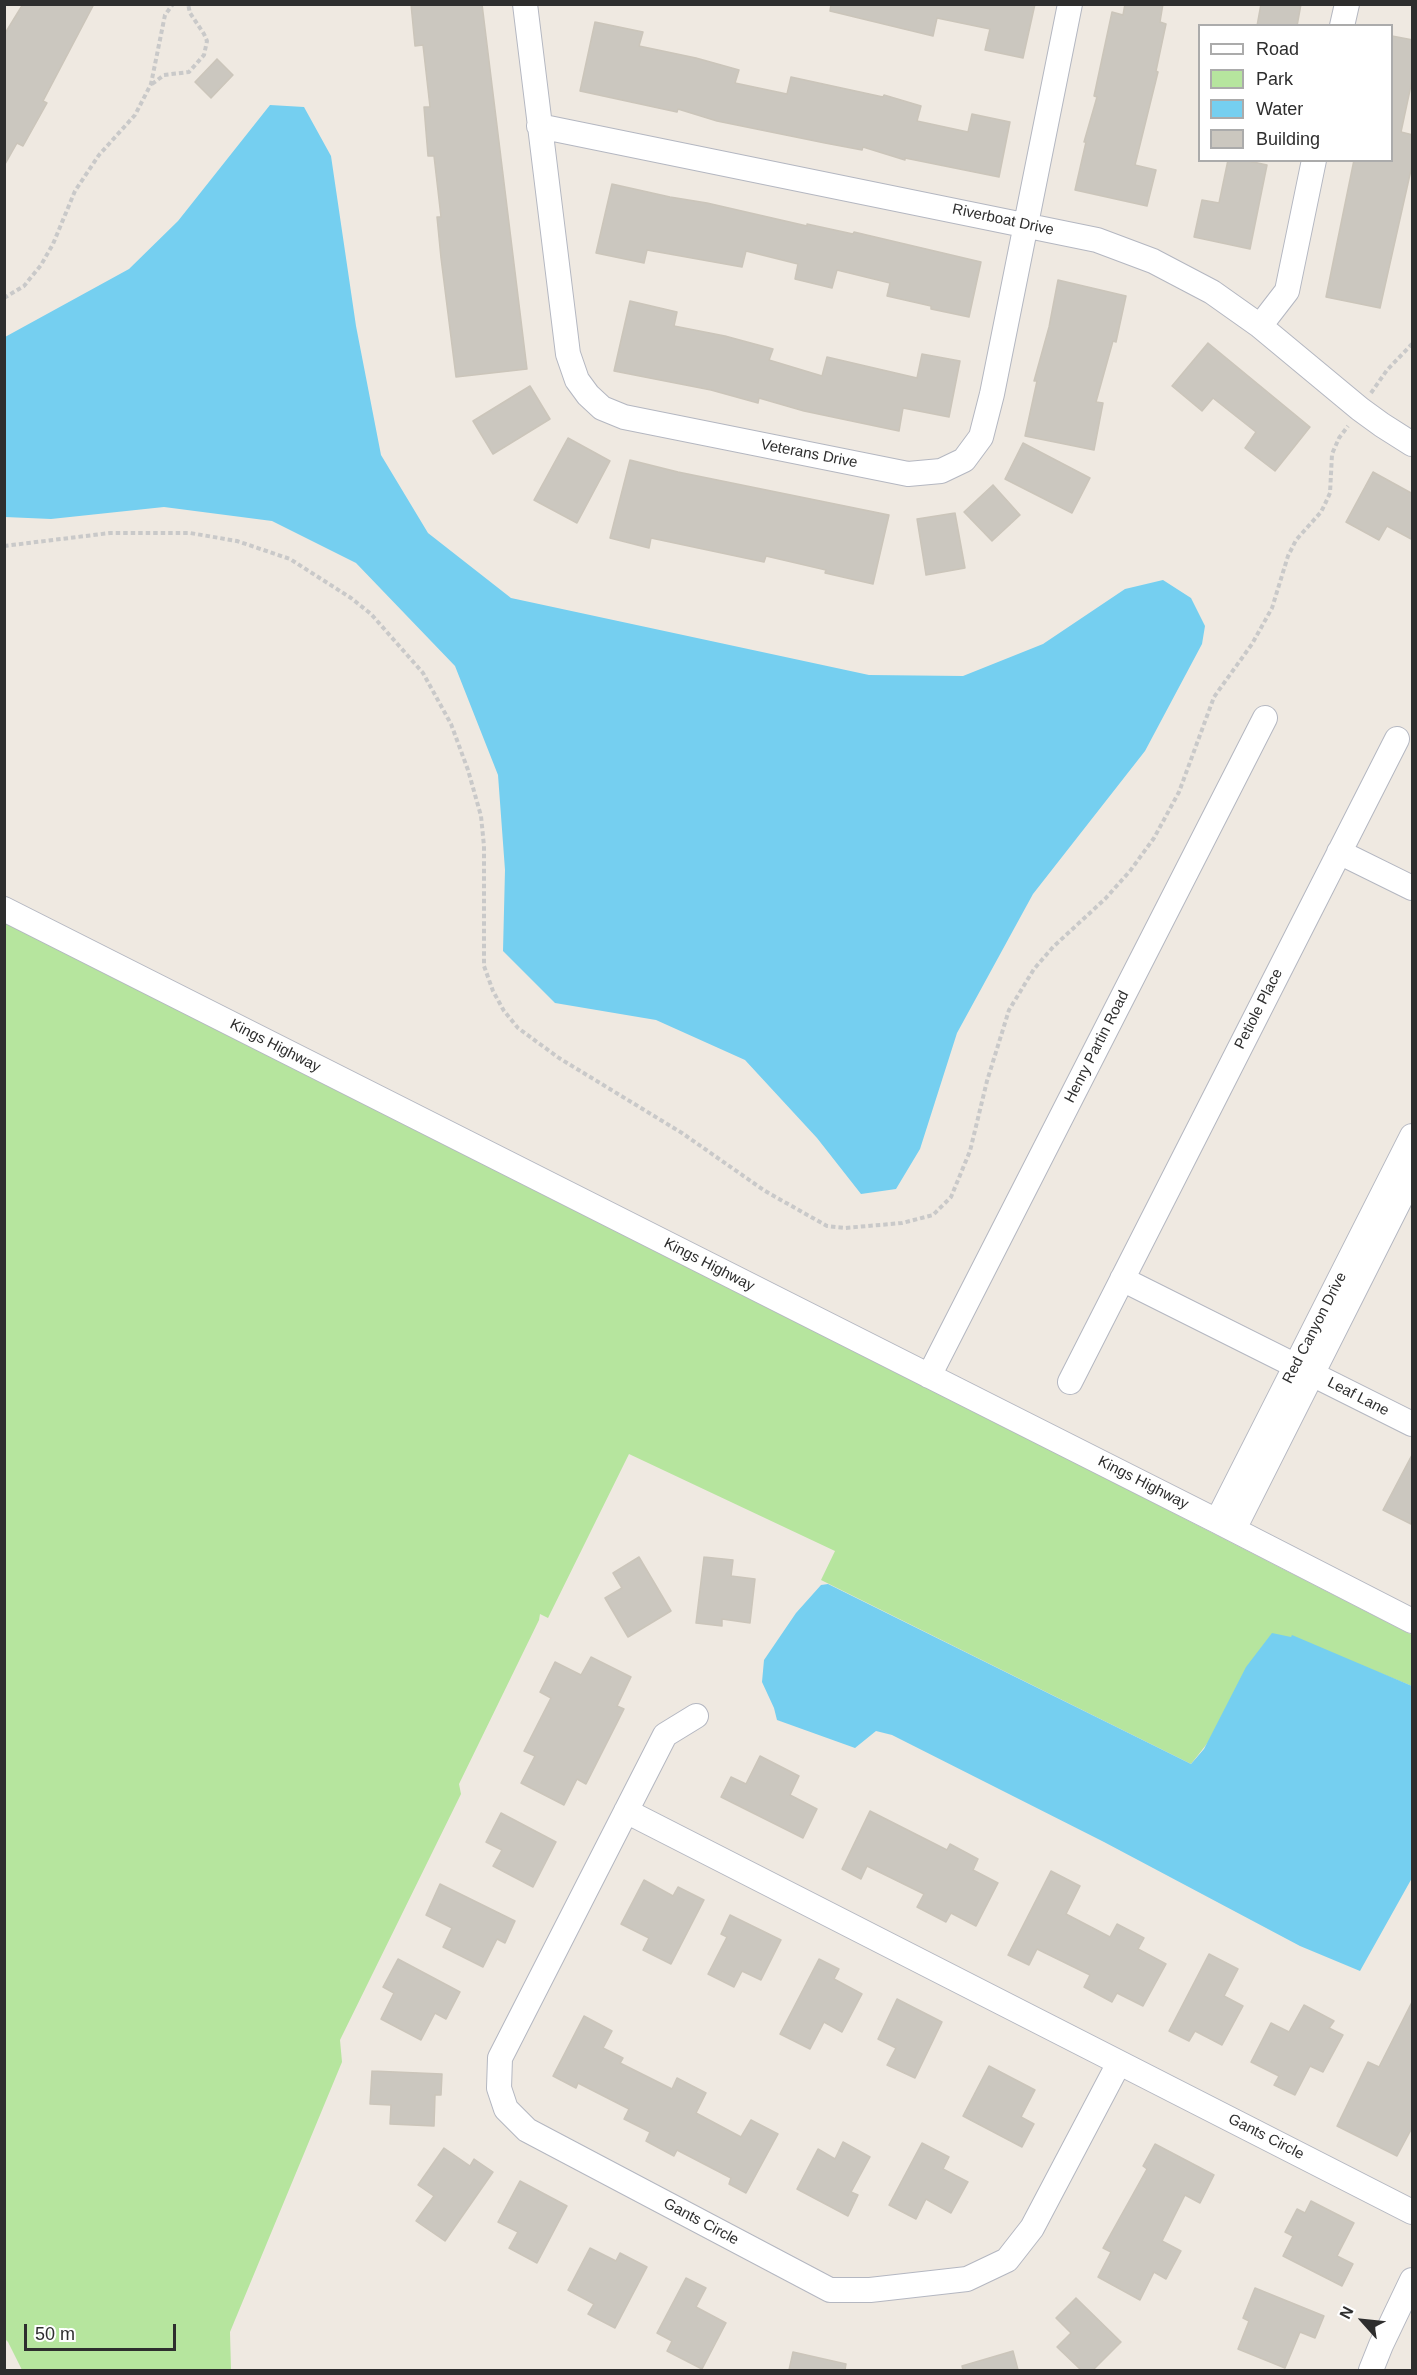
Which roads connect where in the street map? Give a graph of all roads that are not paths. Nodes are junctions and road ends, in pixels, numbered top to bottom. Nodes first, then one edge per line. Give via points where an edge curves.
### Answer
1 (525, 4) edge
2 (1070, 4) edge
3 (1347, 4) edge
4 (1342, 24) edge
5 (539, 126) junction
6 (1314, 162) edge
7 (1025, 224) junction
8 (1260, 326) junction
9 (1413, 444) edge
10 (1265, 718) dead end
11 (1396, 739) dead end
12 (1339, 852) junction
13 (1413, 888) edge
14 (4, 909) edge
15 (1413, 1136) edge
16 (1413, 1176) edge
17 (1122, 1279) junction
18 (1304, 1369) junction
19 (929, 1376) junction
20 (1070, 1382) dead end
21 (1413, 1424) edge
22 (1225, 1525) junction
23 (1413, 1621) edge
24 (696, 1716) dead end
25 (627, 1811) junction
26 (1119, 2063) junction
27 (1413, 2212) edge
28 (1413, 2280) edge
29 (1371, 2370) edge

1 - 5 street, Veterans Drive
2 - 7 street, Veterans Drive
3 - 4 street
5 - 7 street, Riverboat Drive
5 - 7 street, Veterans Drive via 568,354 577,380 588,395 602,408 636,420 908,474 941,471 964,460 981,437
6 - 8 street via 1287,291
7 - 8 street, Riverboat Drive via 1097,240 1153,261 1212,292
8 - 9 street, Riverboat Drive via 1344,396
10 - 19 street, Henry Partin Road
11 - 12 street, Petiole Place
12 - 13 street
12 - 17 street, Petiole Place
14 - 19 street, Kings Highway
15 - 18 street, Red Canyon Drive
16 - 18 street, Red Canyon Drive
17 - 18 street
17 - 20 street, Petiole Place
18 - 21 street, Leaf Lane
18 - 22 street, Red Canyon Drive
19 - 22 street, Kings Highway
22 - 23 street, Kings Highway
24 - 25 street, Gants Circle via 665,1735
25 - 26 street, Gants Circle
25 - 26 street, Gants Circle via 500,2058 499,2088 506,2109 527,2130 830,2290 870,2290 967,2279 1007,2260 1032,2228
26 - 27 street, Gants Circle
28 - 29 street

